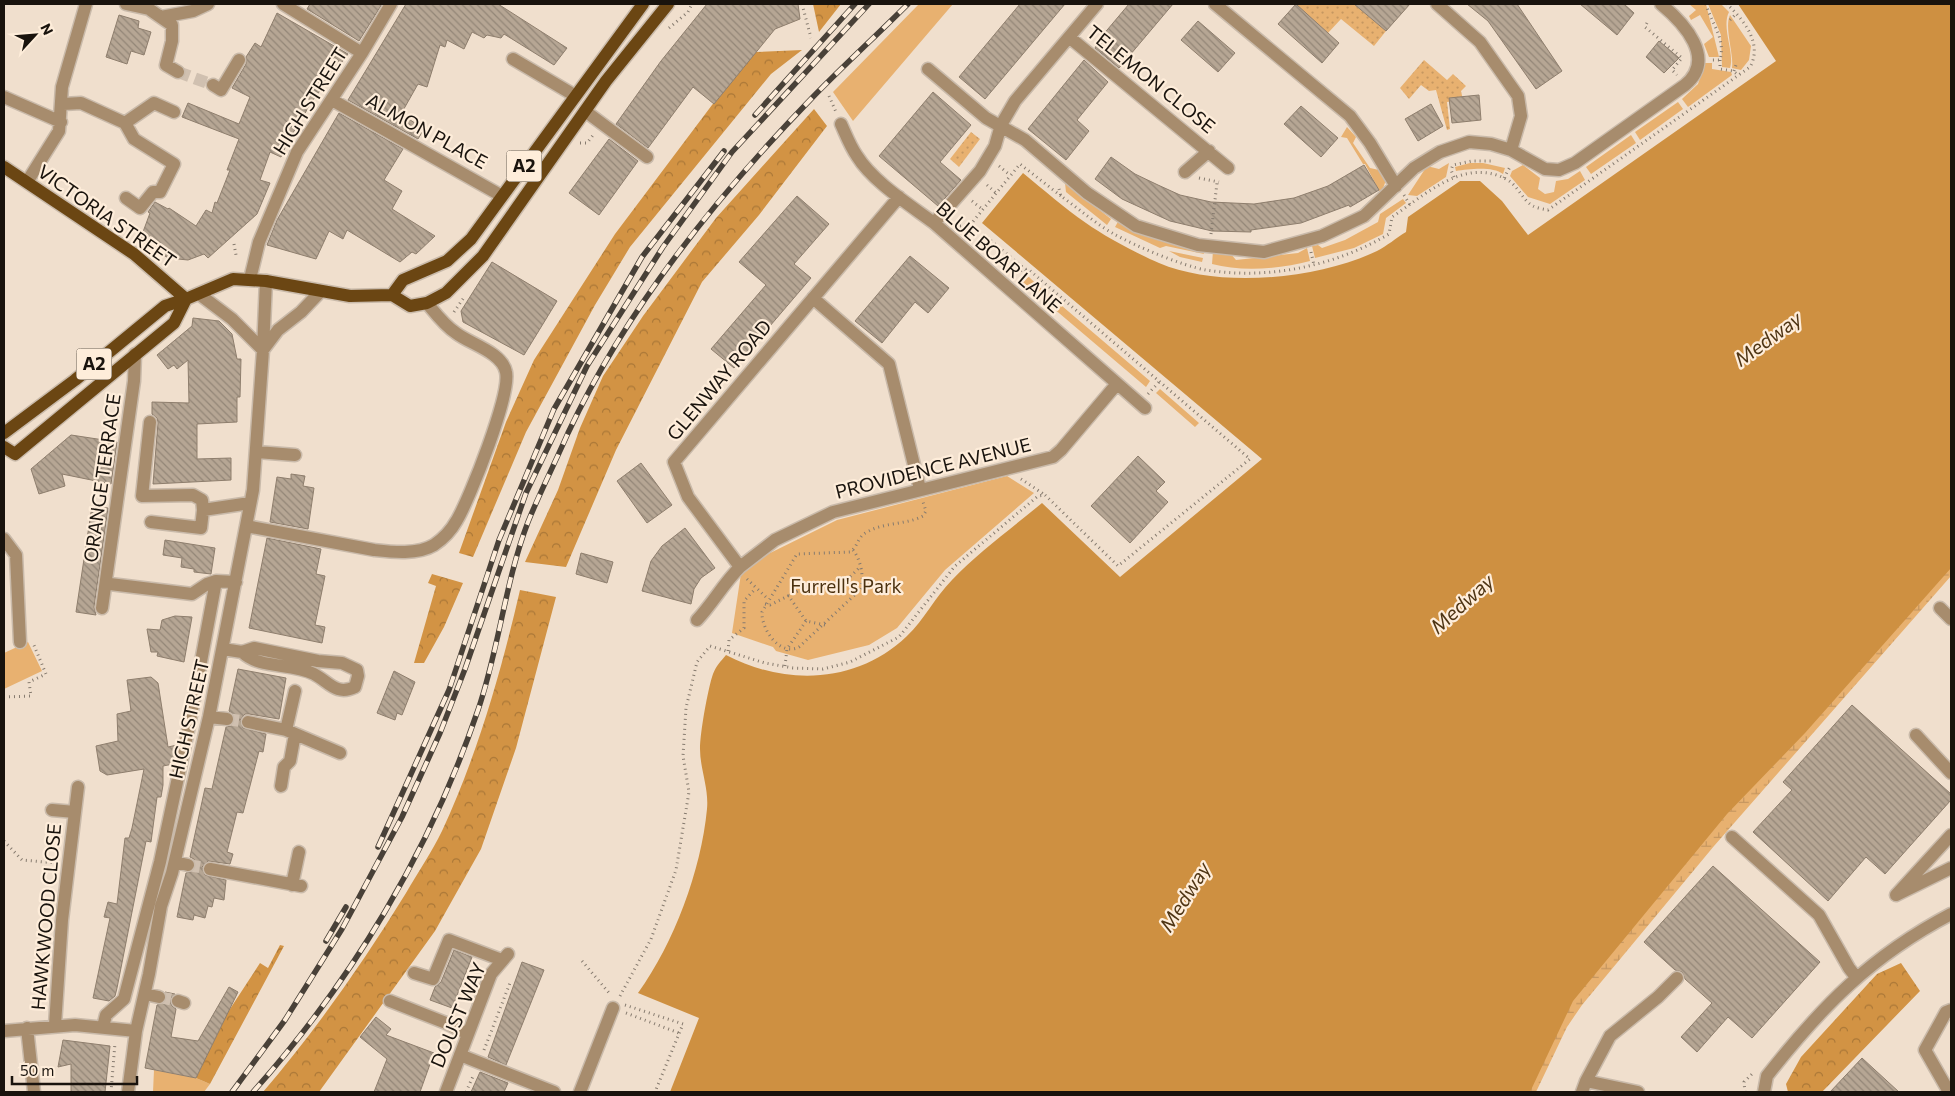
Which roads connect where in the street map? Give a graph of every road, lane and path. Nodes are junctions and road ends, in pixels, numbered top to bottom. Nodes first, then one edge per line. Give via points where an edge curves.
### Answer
1 (86, 4) edge
2 (126, 4) edge
3 (208, 4) edge
4 (283, 4) edge
5 (391, 4) edge
6 (642, 4) edge
7 (668, 4) edge
8 (802, 4) edge
9 (1215, 4) edge
10 (1437, 4) edge
11 (1661, 4) edge
12 (1706, 4) edge
13 (1727, 4) edge
14 (150, 6) edge
15 (1090, 6) edge
16 (1736, 14) junction
17 (161, 17) junction
18 (1730, 20) dead end
19 (1647, 24) dead end
20 (1069, 37) junction
21 (811, 38) dead end
22 (362, 53) junction
23 (514, 59) dead end
24 (238, 60) dead end
25 (1699, 60) junction
26 (1720, 60) junction
27 (1736, 65) dead end
28 (928, 69) dead end
29 (1734, 71) junction
30 (178, 72) tunnel mouth
31 (1739, 75) junction
32 (1687, 84) junction
33 (212, 85) dead end
34 (574, 95) junction
35 (4, 97) edge
36 (332, 100) junction
37 (63, 104) junction
38 (585, 111) junction
39 (174, 112) dead end
40 (60, 122) junction
41 (125, 123) junction
42 (841, 124) dead end
43 (1002, 125) junction
44 (1638, 141) dead end
45 (1641, 144) junction
46 (1511, 150) junction
47 (1209, 151) junction
48 (647, 158) dead end
49 (1000, 160) dead end
50 (1500, 163) dead end
51 (996, 164) junction
52 (1505, 164) dead end
53 (4, 167) edge
54 (1228, 168) joint
55 (992, 170) dead end
56 (1187, 173) joint
57 (1010, 176) junction
58 (1454, 177) junction
59 (1504, 178) junction
60 (983, 181) dead end
61 (27, 182) junction
62 (1217, 183) junction
63 (1058, 184) dead end
64 (1396, 186) junction
65 (974, 193) dead end
66 (996, 193) junction
67 (502, 196) junction
68 (1061, 196) junction
69 (899, 197) junction
70 (126, 198) dead end
71 (969, 198) dead end
72 (960, 221) dead end
73 (934, 223) junction
74 (971, 224) junction
75 (960, 226) junction
76 (968, 234) dead end
77 (234, 244) dead end
78 (1209, 246) junction
79 (1311, 252) dead end
80 (236, 255) dead end
81 (1207, 261) dead end
82 (1314, 265) junction
83 (1008, 268) dead end
84 (1026, 270) junction
85 (1205, 270) junction
86 (250, 279) junction
87 (266, 281) junction
88 (320, 292) junction
89 (199, 294) junction
90 (392, 295) junction
91 (813, 298) junction
92 (186, 300) junction
93 (427, 303) junction
94 (263, 350) junction
95 (135, 354) junction
96 (1159, 382) junction
97 (1116, 385) junction
98 (1151, 392) dead end
99 (1145, 408) dead end
100 (150, 422) dead end
101 (4, 433) edge
102 (4, 447) edge
103 (257, 452) junction
104 (295, 455) dead end
105 (1007, 469) junction
106 (920, 489) junction
107 (1045, 495) junction
108 (250, 503) junction
109 (203, 510) junction
110 (151, 522) dead end
111 (246, 526) junction
112 (4, 539) edge
113 (853, 550) junction
114 (860, 567) junction
115 (742, 571) junction
116 (216, 581) junction
117 (236, 582) junction
118 (110, 584) dead end
119 (756, 588) junction
120 (788, 595) junction
121 (768, 599) junction
122 (766, 604) junction
123 (102, 608) dead end
124 (1940, 608) dead end
125 (1951, 619) edge
126 (697, 620) dead end
127 (806, 621) junction
128 (825, 625) junction
129 (20, 642) joint
130 (224, 649) junction
131 (787, 649) junction
132 (728, 651) junction
133 (242, 652) junction
134 (784, 666) junction
135 (295, 691) dead end
136 (4, 697) edge
137 (209, 717) junction
138 (227, 719) tunnel mouth
139 (248, 722) tunnel mouth
140 (291, 732) junction
141 (1916, 735) dead end
142 (340, 753) dead end
143 (1951, 773) edge
144 (281, 786) dead end
145 (78, 787) dead end
146 (52, 810) dead end
147 (75, 812) junction
148 (1951, 835) edge
149 (1732, 837) dead end
150 (4, 841) edge
151 (299, 852) dead end
152 (174, 862) junction
153 (69, 865) junction
154 (188, 865) tunnel mouth
155 (1951, 868) edge
156 (210, 869) tunnel mouth
157 (1951, 914) edge
158 (582, 961) dead end
159 (414, 973) dead end
160 (1856, 976) junction
161 (1677, 978) dead end
162 (510, 983) dead end
163 (145, 994) junction
164 (159, 997) tunnel mouth
165 (390, 1001) dead end
166 (612, 1002) junction
167 (1951, 1010) edge
168 (55, 1025) junction
169 (103, 1027) junction
170 (28, 1028) junction
171 (4, 1031) edge
172 (136, 1031) junction
173 (679, 1033) junction
174 (468, 1034) junction
175 (460, 1055) junction
176 (479, 1061) junction
177 (1584, 1087) edge
178 (34, 1092) edge
179 (111, 1092) edge
180 (128, 1092) edge
181 (446, 1092) edge
182 (466, 1092) edge
183 (554, 1092) edge
184 (580, 1092) edge
185 (656, 1092) edge
186 (1638, 1092) edge
187 (1764, 1092) edge
188 (1949, 1092) edge

1 - 37 street via 62,87
2 - 14 street
3 - 17 street via 194,11
4 - 22 street
5 - 22 street, HIGH STREET
6 - 34 main road, A2
7 - 38 main road, A2
8 - 21 path
9 - 64 street via 1350,116
10 - 46 street via 1480,42 1518,96 1521,116
11 - 25 street via 1691,36
12 - 26 path via 1720,35
13 - 16 path
14 - 17 street
15 - 20 street
16 - 18 path
16 - 31 path via 1751,36 1756,51 1750,67
17 - 30 street via 172,25 166,65
19 - 32 path via 1645,27 1682,58 1672,70
20 - 43 street via 1015,101
20 - 47 street, TELEMON CLOSE
22 - 36 street, HIGH STREET
23 - 34 street
24 - 33 street via 221,90
25 - 26 path
25 - 32 street via 1695,74
26 - 29 path via 1720,69
27 - 29 path
28 - 43 street via 986,118
29 - 31 path
31 - 45 path
32 - 46 street via 1570,166 1545,170
34 - 67 main road, A2
35 - 40 street
36 - 67 street, ALMON PLACE
36 - 86 street, HIGH STREET via 297,152 259,242
37 - 40 street
37 - 41 street via 82,103
38 - 48 street
38 - 93 main road, A2 via 483,256 453,287
39 - 41 street via 154,103
40 - 61 street via 59,131
41 - 70 street via 134,139 174,164 160,192 153,192 140,208
42 - 69 street, BLUE BOAR LANE via 860,160
43 - 73 street via 995,146 980,171
43 - 78 street via 1025,140 1087,193 1136,226
44 - 45 path
45 - 59 path via 1548,210 1532,205 1517,187
46 - 64 street via 1468,142 1440,152 1414,168
47 - 54 street, TELEMON CLOSE
47 - 56 street, TELEMON CLOSE
49 - 51 path
50 - 58 path via 1479,160 1460,163 1451,166
51 - 55 path
51 - 57 path
52 - 59 path via 1510,166
53 - 61 main road, VICTORIA STREET
54 - 62 path
56 - 62 path
57 - 66 path
57 - 68 path via 1022,164
58 - 59 path via 1476,171
58 - 82 path via 1392,217 1389,234 1363,250
60 - 66 path
61 - 92 main road, VICTORIA STREET via 134,254
62 - 78 path
63 - 68 path
64 - 78 street via 1364,216 1322,236 1264,252
65 - 71 path
66 - 74 path
67 - 90 main road, A2 via 456,254 403,280
68 - 85 path via 1112,233 1137,246
69 - 73 street, BLUE BOAR LANE
69 - 91 street, GLENWAY ROAD
72 - 75 path
73 - 97 street, BLUE BOAR LANE
74 - 75 path
74 - 84 path
75 - 76 path
77 - 80 path
79 - 82 path
81 - 85 path
82 - 85 path via 1255,272
83 - 84 path via 1015,273
84 - 96 path
86 - 87 main road, A2
86 - 89 main road, A2 via 233,279
87 - 88 main road, A2
87 - 94 street, HIGH STREET
88 - 90 main road, A2 via 350,296
88 - 94 street via 278,330
89 - 92 main road, A2
89 - 94 street via 232,319
90 - 93 main road, A2 via 410,306
91 - 106 street via 889,364
91 - 115 street, GLENWAY ROAD via 674,462 688,498
92 - 95 main road, A2 via 174,322
92 - 101 main road, A2 via 165,306
93 - 111 street via 456,334 496,358 506,372 504,398 457,521 440,540 428,548 414,551 384,551
94 - 103 street, HIGH STREET
95 - 102 main road, A2 via 15,454
95 - 123 street, ORANGE TERRACE
96 - 98 path
96 - 107 path via 1250,459 1118,566
97 - 99 street, BLUE BOAR LANE
97 - 105 street, PROVIDENCE AVENUE via 1055,456
100 - 109 street via 142,496 193,495 202,500
103 - 104 street
103 - 108 street, HIGH STREET
105 - 106 street, PROVIDENCE AVENUE
105 - 107 path
106 - 113 path via 926,511 923,516 867,531
106 - 115 street, PROVIDENCE AVENUE via 849,506 818,518 775,540
107 - 134 path via 1038,496 955,566 899,637 850,662 823,669
108 - 109 street
108 - 111 street, HIGH STREET
109 - 110 street via 201,528
111 - 117 street, HIGH STREET
112 - 129 street via 16,555
113 - 114 path
113 - 121 path via 845,554 798,553
114 - 120 path via 838,588 806,587
114 - 128 path via 861,589
115 - 119 path
115 - 126 street via 720,588
116 - 117 street
116 - 118 street via 192,594
116 - 169 street via 160,862 124,998 106,1015
117 - 130 street, HIGH STREET
119 - 121 path
119 - 132 path via 744,599 744,628 730,640
120 - 122 path
120 - 127 path
121 - 122 path
122 - 131 path via 762,612 763,621 778,646
124 - 125 street
127 - 128 path
127 - 131 path
128 - 131 path via 799,647
129 - 136 path via 34,643 46,674 28,682 31,696
130 - 133 street
130 - 137 street, HIGH STREET
131 - 134 path
132 - 134 path
132 - 173 path via 710,646 697,662 686,708 683,756 689,792 676,870 651,939 617,1002 683,1024
133 - 133 street via 254,648 342,663 357,670 357,683 343,691 333,688 313,673 251,660
135 - 140 street
137 - 138 street
137 - 152 street, HIGH STREET
139 - 140 street
140 - 142 street
140 - 144 street via 290,761 284,767
141 - 143 street
145 - 147 street, HAWKWOOD CLOSE
146 - 147 street, HAWKWOOD CLOSE
147 - 153 street, HAWKWOOD CLOSE
148 - 155 street via 1896,895
149 - 160 street via 1820,915
150 - 153 path via 22,860
151 - 156 street via 297,885
152 - 154 street
152 - 163 street, HIGH STREET via 161,906
153 - 168 street, HAWKWOOD CLOSE
157 - 160 street via 1903,941
158 - 166 path
159 - 174 street, DOUST WAY via 433,979 449,940 505,957 491,974
160 - 187 street via 1821,1011 1772,1070 1765,1079
161 - 177 street via 1610,1036
162 - 176 path
163 - 164 street
163 - 172 street, HIGH STREET
165 - 174 street
166 - 173 path
166 - 184 street
167 - 188 street via 1946,1012 1925,1050
168 - 169 street
168 - 170 street
169 - 172 street
169 - 179 path via 116,1044
170 - 171 street
170 - 178 street
172 - 180 street, HIGH STREET
173 - 185 path
174 - 175 street, DOUST WAY
175 - 176 street
175 - 181 street, DOUST WAY
176 - 182 path
176 - 183 street
177 - 186 street

